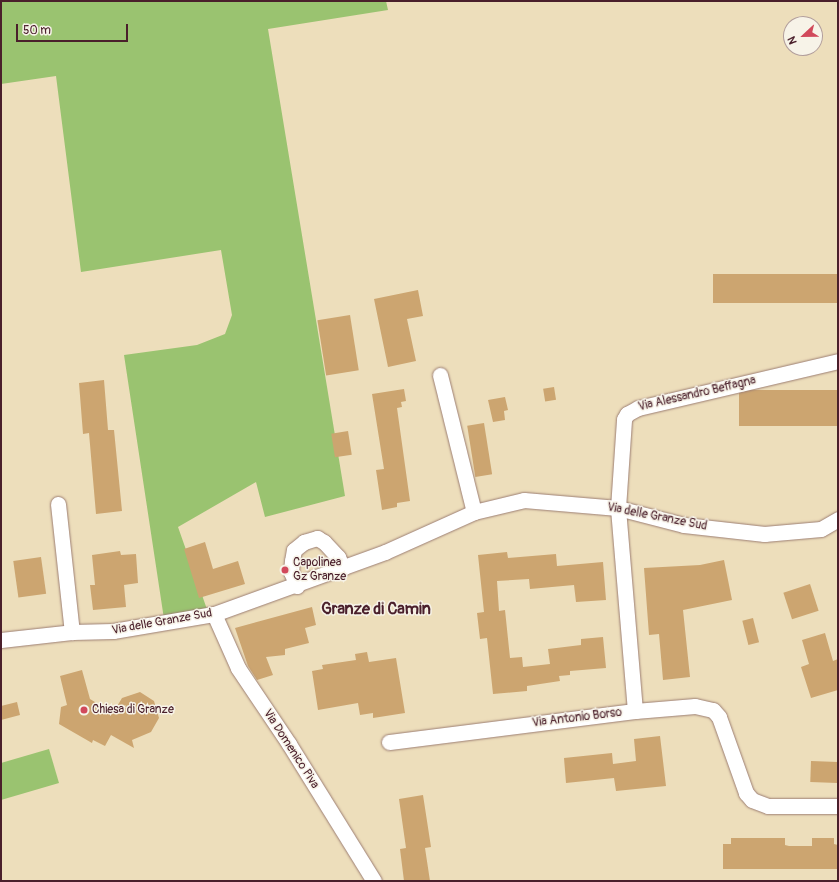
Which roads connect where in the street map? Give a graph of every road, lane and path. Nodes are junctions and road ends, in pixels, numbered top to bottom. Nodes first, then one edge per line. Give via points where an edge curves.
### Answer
1 (838, 361) edge
2 (440, 375) dead end
3 (58, 504) dead end
4 (618, 508) junction
5 (474, 512) junction
6 (838, 518) edge
7 (342, 568) junction
8 (296, 586) junction
9 (214, 614) junction
10 (72, 632) junction
11 (1, 640) edge
12 (635, 711) junction
13 (389, 742) dead end
14 (838, 806) edge
15 (374, 881) edge

1 - 4 street, Via Alessandro Beffagna via 632,409 624,420
2 - 5 street
3 - 10 street
4 - 5 street, Via delle Granze Sud via 524,500
4 - 6 street, Via delle Granze Sud via 684,525 764,534 821,529
4 - 12 street, Via Antonio Borso
5 - 7 street, Via delle Granze Sud via 385,552
7 - 8 street, Via delle Granze Sud
7 - 8 street via 338,557 324,542 317,538 304,542 294,550 291,572
8 - 9 street, Via delle Granze Sud
9 - 10 street, Via delle Granze Sud via 114,631
9 - 15 street, Via Domenico Piva via 238,668 289,744
10 - 11 street, Via delle Granze Sud
12 - 13 street, Via Antonio Borso
12 - 14 street via 695,706 712,710 719,717 746,793 752,800 768,806

